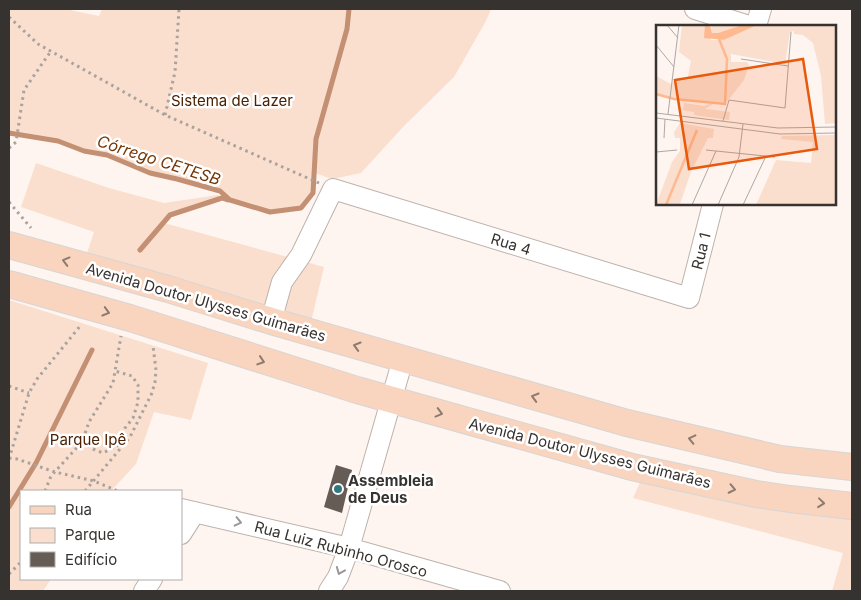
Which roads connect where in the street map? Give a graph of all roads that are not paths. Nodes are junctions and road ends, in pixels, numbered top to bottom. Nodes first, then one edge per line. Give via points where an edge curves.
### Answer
1 (695, 9) edge
2 (761, 9) edge
3 (746, 25) edge
4 (756, 25) edge
5 (713, 205) edge
6 (9, 245) edge
7 (9, 284) edge
8 (689, 298) joint
9 (271, 322) junction
10 (403, 359) junction
11 (392, 400) junction
12 (852, 467) edge
13 (852, 506) edge
14 (188, 511) edge
15 (182, 531) edge
16 (349, 548) junction
17 (151, 580) edge
18 (489, 590) edge
19 (144, 591) edge
20 (329, 591) edge

1 - 3 street
2 - 4 street
5 - 8 street, Rua 1
9 -> 6 main road, Avenida Doutor Ulysses Guimarães via 168,289
7 -> 11 main road, Avenida Doutor Ulysses Guimarães
8 - 9 street, Rua 4 via 327,187 301,255 282,282
10 -> 9 main road, Avenida Doutor Ulysses Guimarães
10 - 11 street
12 -> 10 main road, Avenida Doutor Ulysses Guimarães via 780,459 627,423
11 -> 13 main road, Avenida Doutor Ulysses Guimarães via 632,467 756,494
11 - 16 street
14 - 15 street
14 -> 16 street, Rua Luiz Rubinho Orosco
16 - 18 street, Rua Luiz Rubinho Orosco
16 -> 20 street
17 - 19 street

